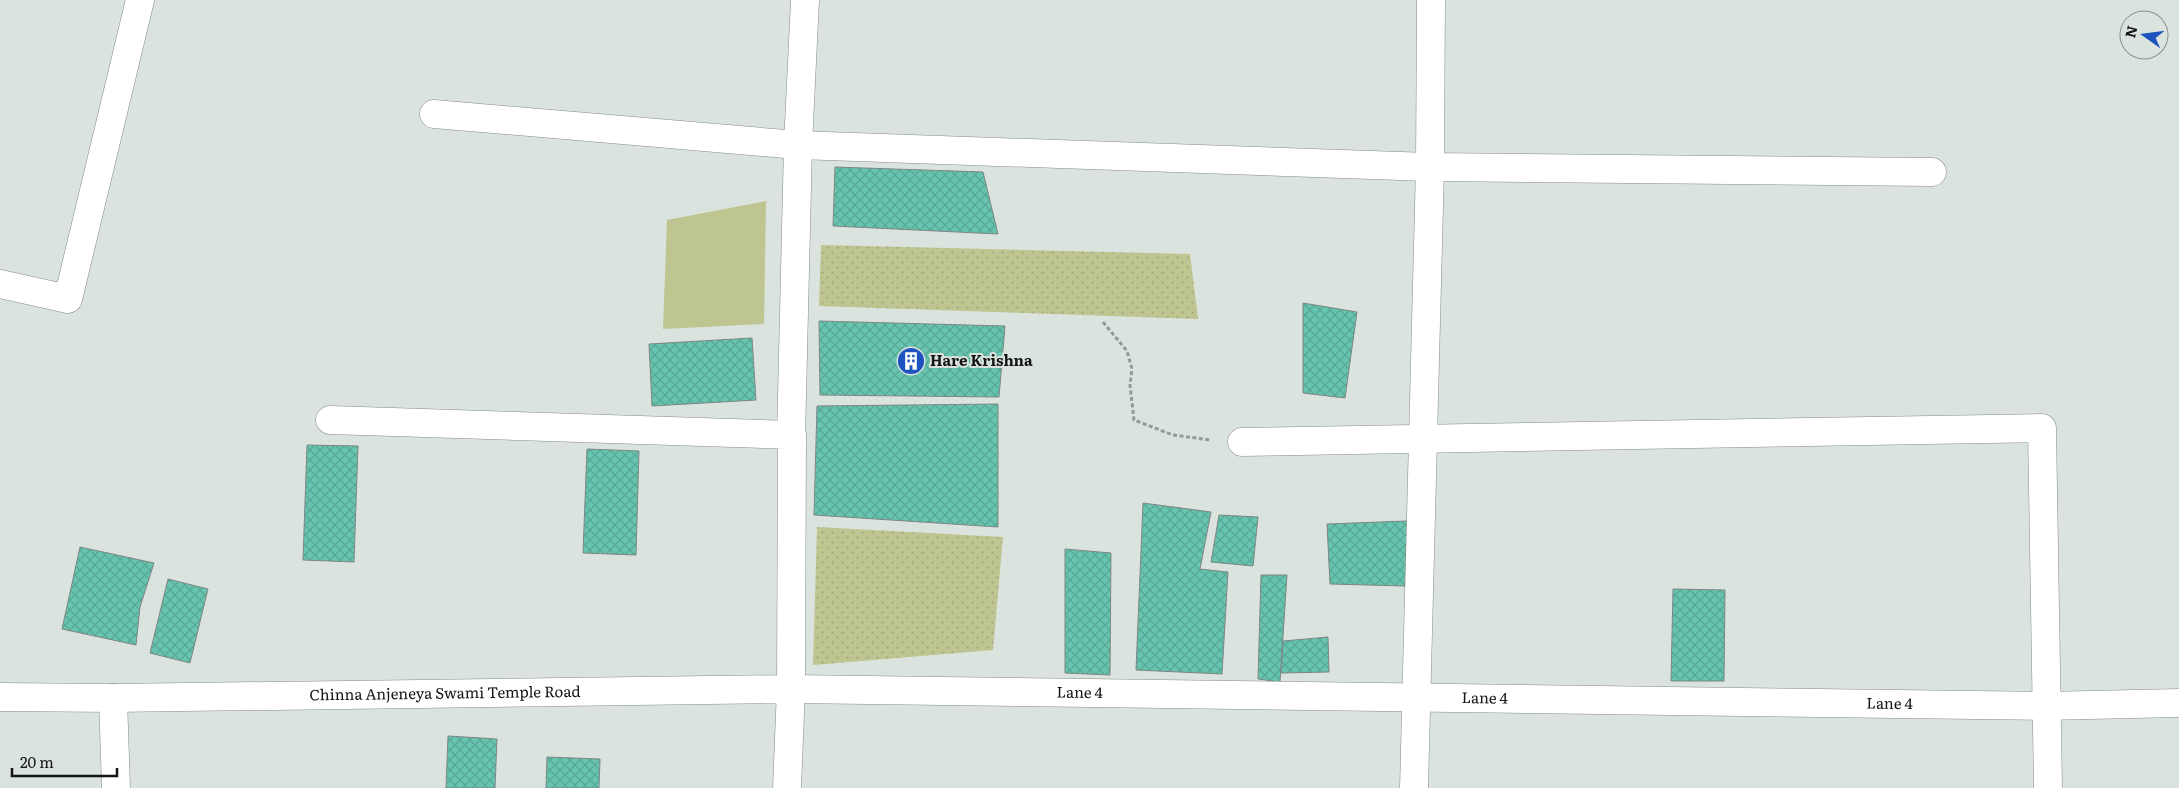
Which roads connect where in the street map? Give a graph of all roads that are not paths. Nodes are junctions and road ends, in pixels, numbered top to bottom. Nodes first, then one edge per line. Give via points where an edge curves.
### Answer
1 (140, 0) edge
2 (805, 0) edge
3 (1431, 0) edge
4 (434, 114) dead end
5 (798, 145) junction
6 (1430, 167) junction
7 (1932, 172) dead end
8 (0, 284) edge
9 (330, 420) dead end
10 (791, 438) junction
11 (1424, 439) junction
12 (1242, 442) dead end
13 (791, 689) junction
14 (0, 698) edge
15 (113, 698) junction
16 (1415, 698) junction
17 (2179, 703) edge
18 (2045, 706) junction
19 (116, 788) edge
20 (787, 788) edge
21 (1414, 788) edge
22 (2048, 788) edge

1 - 8 street via 68,299
2 - 5 street
3 - 6 street
4 - 5 street
5 - 6 street
5 - 10 street
6 - 7 street
6 - 11 street
9 - 10 street via 792,434
10 - 13 street
11 - 12 street
11 - 16 street
11 - 18 street via 2042,428
13 - 15 street, Chinna Anjeneya Swami Temple Road
13 - 16 street, Lane 4
13 - 20 street
14 - 15 street, Chinna Anjeneya Swami Temple Road
15 - 19 street
16 - 18 street, Lane 4
16 - 21 street
17 - 18 street, Lane 4
18 - 22 street

